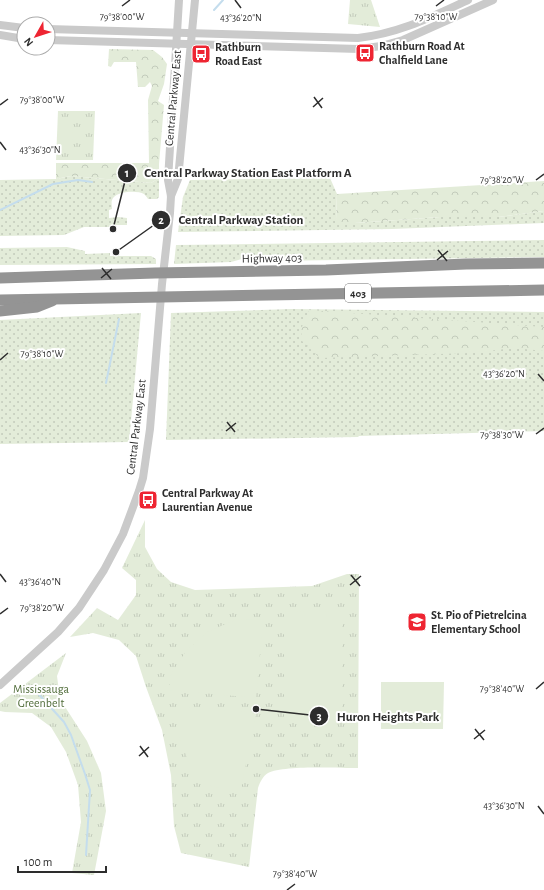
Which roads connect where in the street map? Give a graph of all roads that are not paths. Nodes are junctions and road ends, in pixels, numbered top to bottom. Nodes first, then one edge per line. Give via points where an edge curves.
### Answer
1 (179, 0) edge
2 (195, 0) edge
3 (468, 0) edge
4 (493, 0) edge
5 (0, 25) edge
6 (16, 27) edge
7 (56, 29) edge
8 (177, 33) junction
9 (191, 33) junction
10 (0, 35) edge
11 (16, 38) edge
12 (56, 40) edge
13 (176, 44) junction
14 (190, 45) junction
15 (171, 196) junction
16 (544, 264) edge
17 (0, 278) edge
18 (544, 290) edge
19 (59, 298) junction
20 (0, 300) edge
21 (0, 311) edge
22 (0, 685) edge

1 - 8 street, Central Parkway East
2 - 9 street, Central Parkway East
3 - 9 street via 418,23 379,36 358,38
4 - 14 street via 403,40 381,46 359,49
5 - 6 street
7 - 8 street
8 - 9 street
8 - 13 street, Central Parkway East
9 - 14 street, Central Parkway East
10 - 11 street
12 - 13 street
13 - 14 street
13 - 15 street, Central Parkway East via 168,180
14 - 15 street, Central Parkway East via 178,179
15 - 22 street, Central Parkway East via 150,429 139,491 123,534 104,570 79,608 58,632
16 - 17 highway, Highway 403 / 403 via 466,264
18 - 19 highway, 403
19 - 20 highway, 403
19 - 21 highway via 37,307

